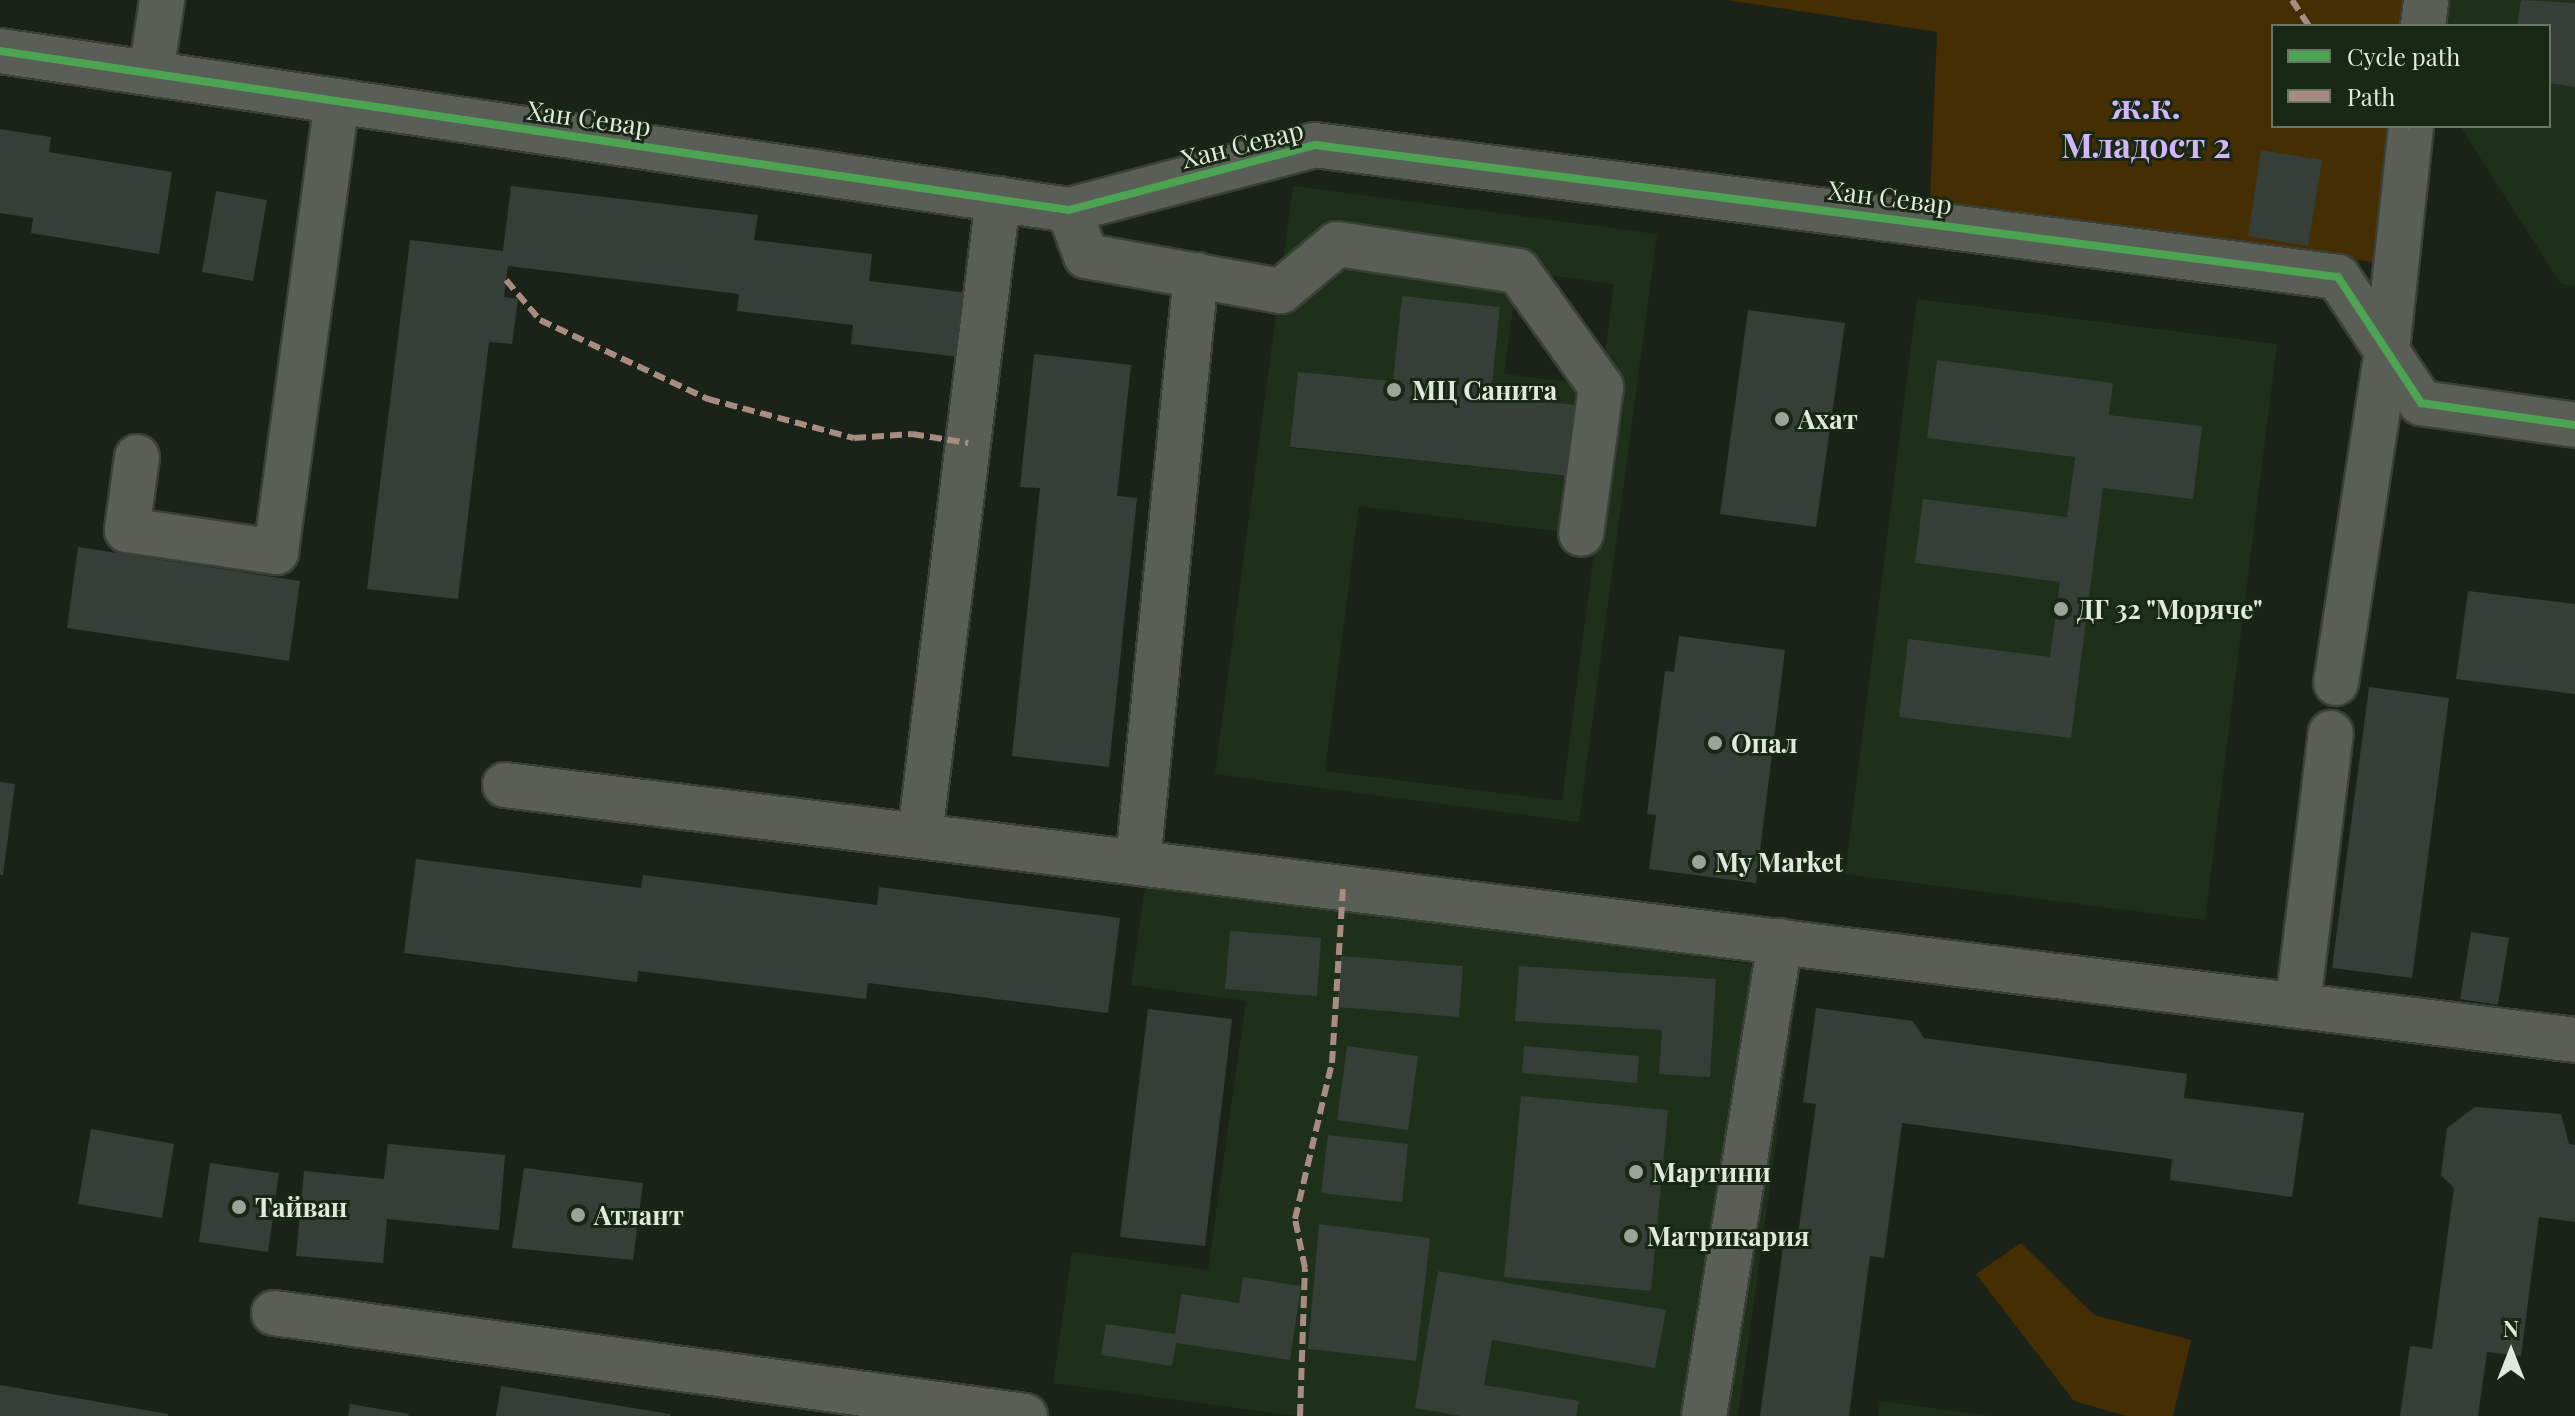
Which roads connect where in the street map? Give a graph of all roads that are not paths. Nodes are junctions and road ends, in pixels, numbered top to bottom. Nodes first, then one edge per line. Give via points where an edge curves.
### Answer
1 (162, 0) edge
2 (2426, 0) edge
3 (2423, 24) edge
4 (0, 51) edge
5 (151, 73) junction
6 (337, 101) junction
7 (2411, 128) edge
8 (998, 199) junction
9 (1069, 210) junction
10 (1196, 275) junction
11 (2387, 351) junction
12 (2575, 425) edge
13 (137, 457) dead end
14 (1581, 534) dead end
15 (2336, 683) dead end
16 (2331, 733) dead end
17 (505, 785) dead end
18 (920, 835) junction
19 (1138, 862) junction
20 (1780, 941) junction
21 (2298, 1004) junction
22 (2575, 1040) edge
23 (274, 1313) dead end
24 (1025, 1416) edge
25 (1704, 1416) edge

1 - 5 street
2 - 3 street
4 - 5 street, Хан Севар
5 - 6 street, Хан Севар
6 - 8 street, Хан Севар
6 - 13 street via 276,552 127,530
7 - 11 street
8 - 9 street, Хан Севар
8 - 18 street
9 - 10 street via 1086,256
9 - 11 street, Хан Севар via 1315,145 2338,277
10 - 14 street via 1281,291 1337,244 1518,271 1601,387
10 - 19 street
11 - 12 street, Хан Севар via 2421,403
11 - 15 street
16 - 21 street
17 - 18 street
18 - 19 street
19 - 20 street
20 - 21 street
20 - 25 street
21 - 22 street
23 - 24 street

